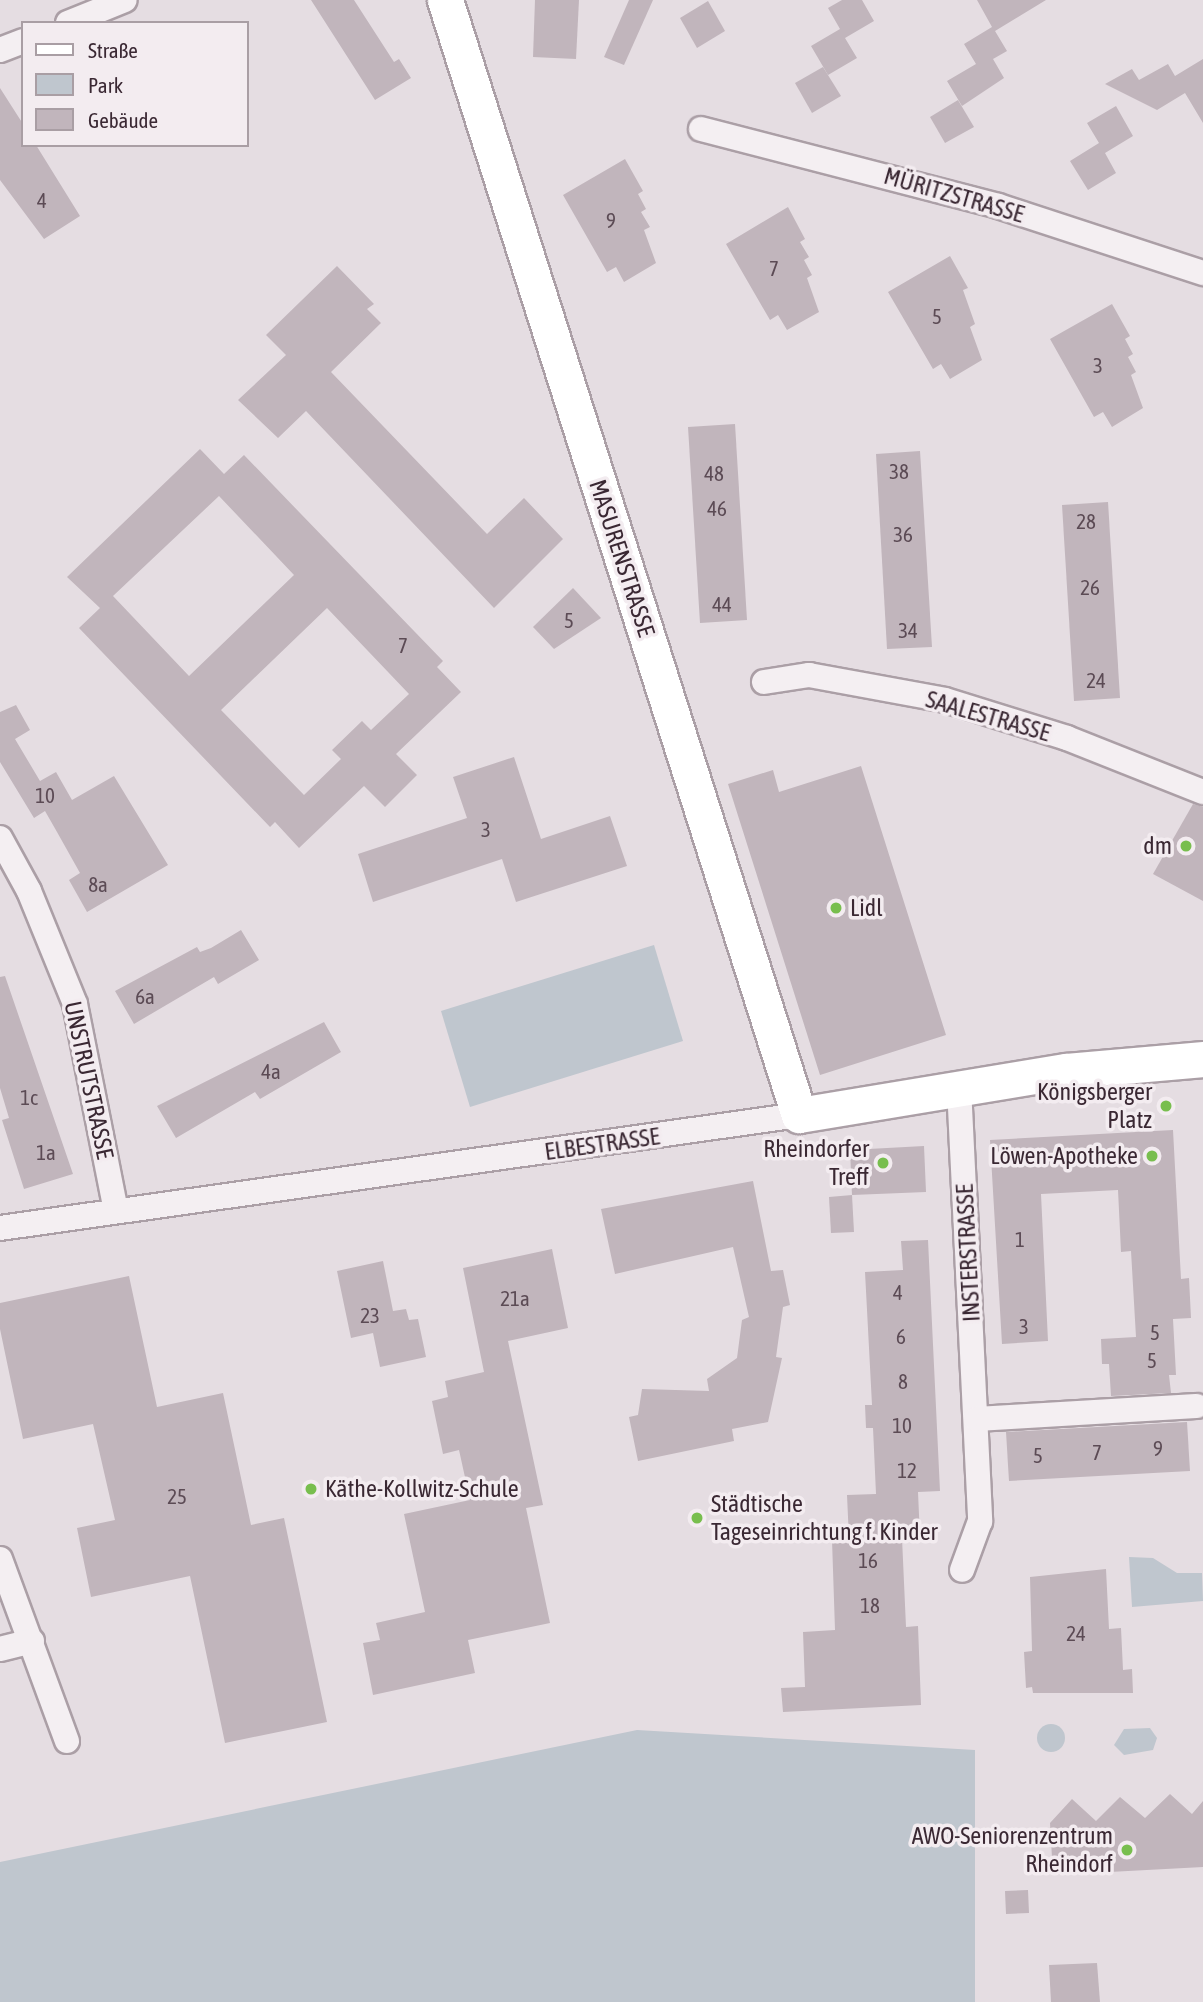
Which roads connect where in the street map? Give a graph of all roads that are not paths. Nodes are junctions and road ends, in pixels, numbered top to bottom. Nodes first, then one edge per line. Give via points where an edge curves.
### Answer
1 (125, 0) edge
2 (445, 0) edge
3 (73, 21) edge
4 (21, 42) edge
5 (0, 50) edge
6 (701, 129) dead end
7 (1203, 273) edge
8 (764, 682) dead end
9 (1203, 792) edge
10 (0, 838) edge
11 (1203, 1059) edge
12 (959, 1087) junction
13 (799, 1115) junction
14 (116, 1210) junction
15 (0, 1228) edge
16 (1196, 1406) dead end
17 (976, 1419) junction
18 (0, 1559) edge
19 (962, 1570) dead end
20 (32, 1641) junction
21 (0, 1649) edge
22 (67, 1741) dead end

1 - 3 street
2 - 13 main road, MASURENSTRASSE
4 - 5 street
6 - 7 street, MÜRITZSTRASSE via 998,206
8 - 9 street, SAALESTRASSE via 809,675 945,700 1067,738
10 - 14 street, UNSTRUTSTRASSE via 29,891 75,1004
11 - 12 main road, ELBESTRASSE
12 - 13 main road, ELBESTRASSE
12 - 17 street, INSTERSTRASSE
13 - 14 street, ELBESTRASSE
14 - 15 street, ELBESTRASSE
16 - 17 street
17 - 19 street, INSTERSTRASSE via 980,1521
18 - 20 street
20 - 21 street
20 - 22 street

